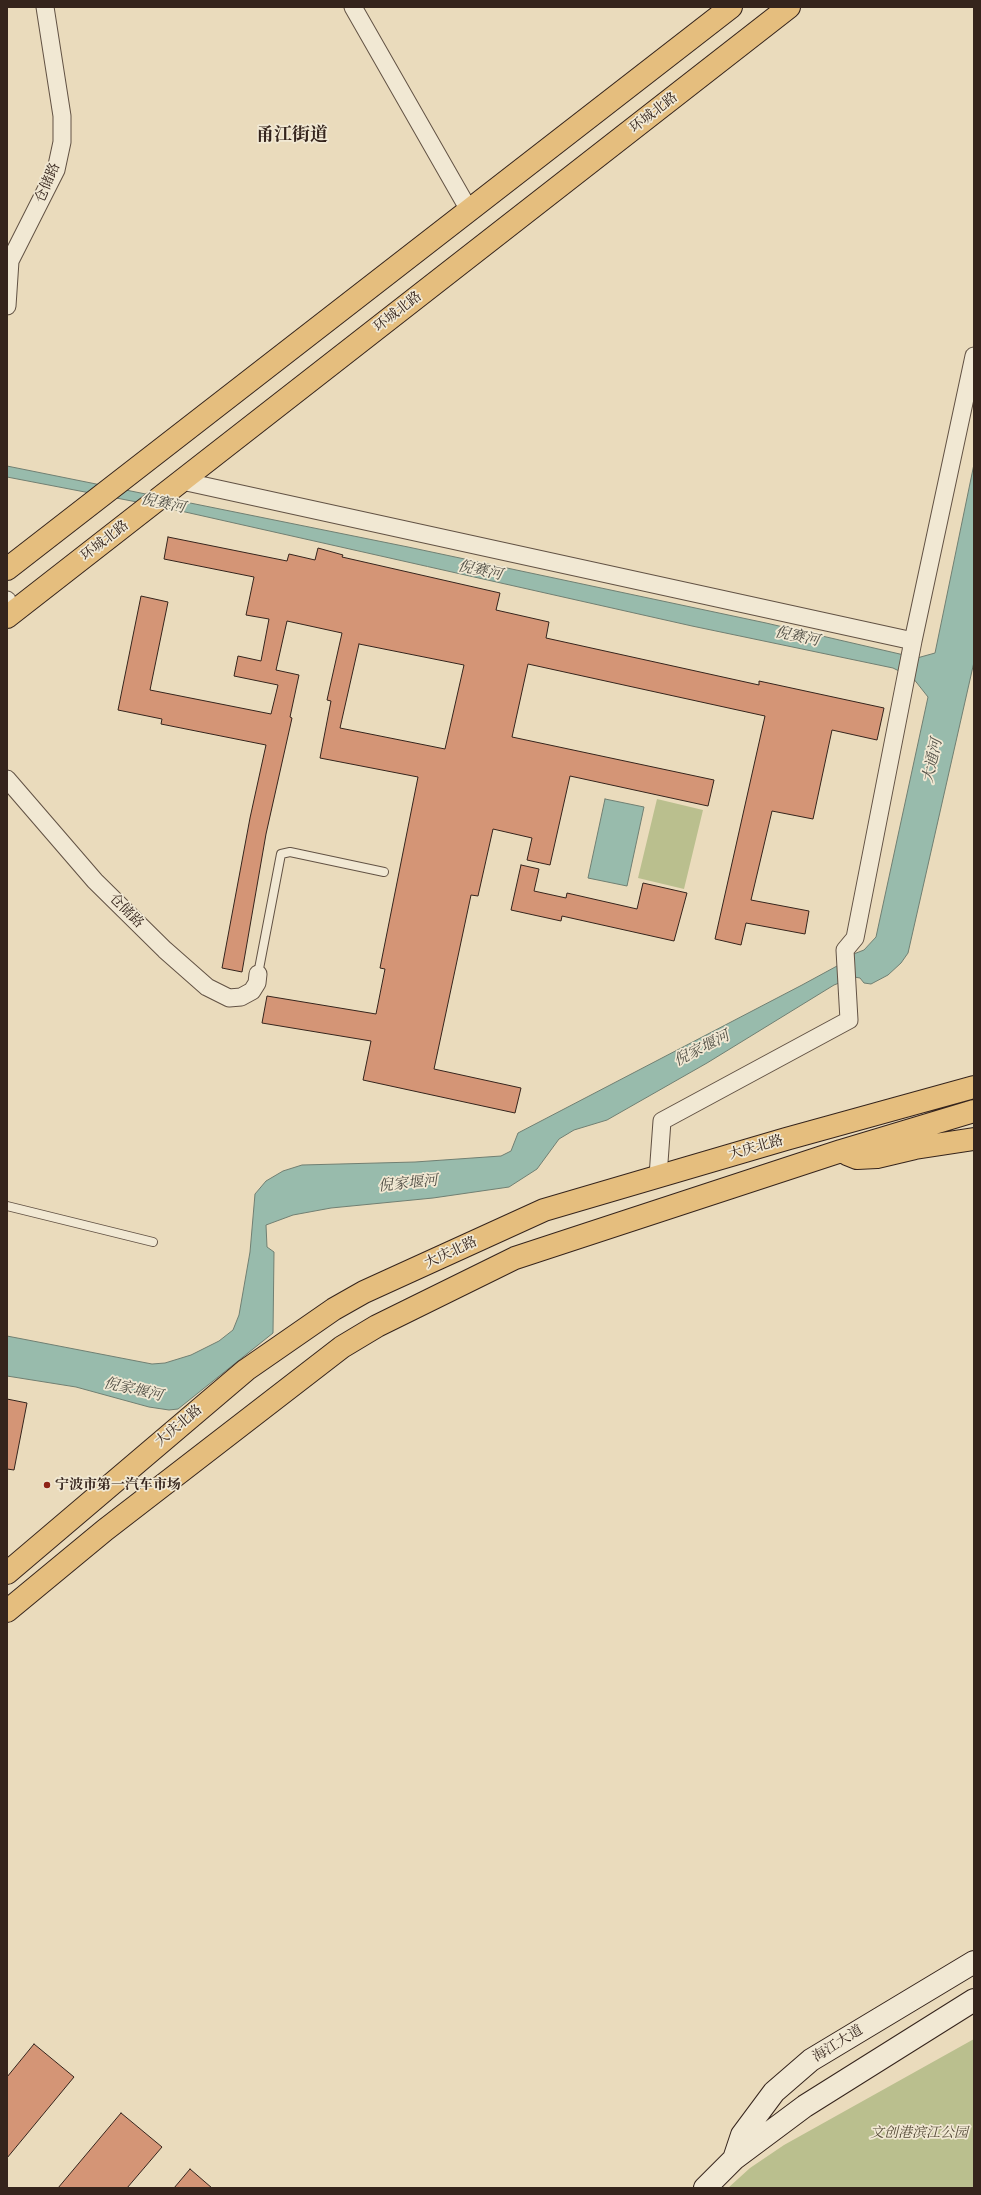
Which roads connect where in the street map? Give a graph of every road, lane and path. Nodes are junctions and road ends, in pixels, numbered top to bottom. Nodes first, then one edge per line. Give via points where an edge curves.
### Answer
1 (45, 7) edge
2 (353, 7) edge
3 (731, 7) edge
4 (789, 7) edge
5 (469, 210) junction
6 (7, 306) edge
7 (974, 356) edge
8 (182, 481) junction
9 (7, 569) edge
10 (8, 610) edge
11 (913, 642) junction
12 (7, 778) edge
13 (384, 872) dead end
14 (258, 974) joint
15 (974, 1087) edge
16 (974, 1111) edge
17 (974, 1139) edge
18 (841, 1151) junction
19 (658, 1176) junction
20 (7, 1206) edge
21 (153, 1242) dead end
22 (7, 1573) edge
23 (7, 1611) edge
24 (974, 1962) edge
25 (974, 2000) edge
26 (734, 2159) junction
27 (705, 2188) edge

1 - 6 street, 仓储路 via 62,116 62,142 56,170 10,261
2 - 5 street
3 - 5 main road
4 - 8 main road, 环城北路
5 - 9 main road
7 - 11 street
8 - 10 main road, 环城北路 via 104,542
8 - 11 street
11 - 19 street via 855,938 845,950 849,1020 662,1121
12 - 14 street, 仓储路 via 95,881 207,987 229,998 241,997 252,991 257,984
13 - 14 lane via 290,852 281,854
15 - 19 main road, 大庆北路
16 - 18 main road, 大庆北路
17 - 18 main road via 915,1148 878,1157 857,1158
18 - 23 main road, 大庆北路 via 515,1258 377,1326 317,1366 105,1530
19 - 22 main road, 大庆北路 via 544,1210 364,1292 334,1309 246,1370
20 - 21 lane
24 - 26 main road, 海江大道 via 811,2060 774,2092 742,2135
25 - 26 main road, 海江大道 via 805,2106
26 - 27 main road, 海江大道

